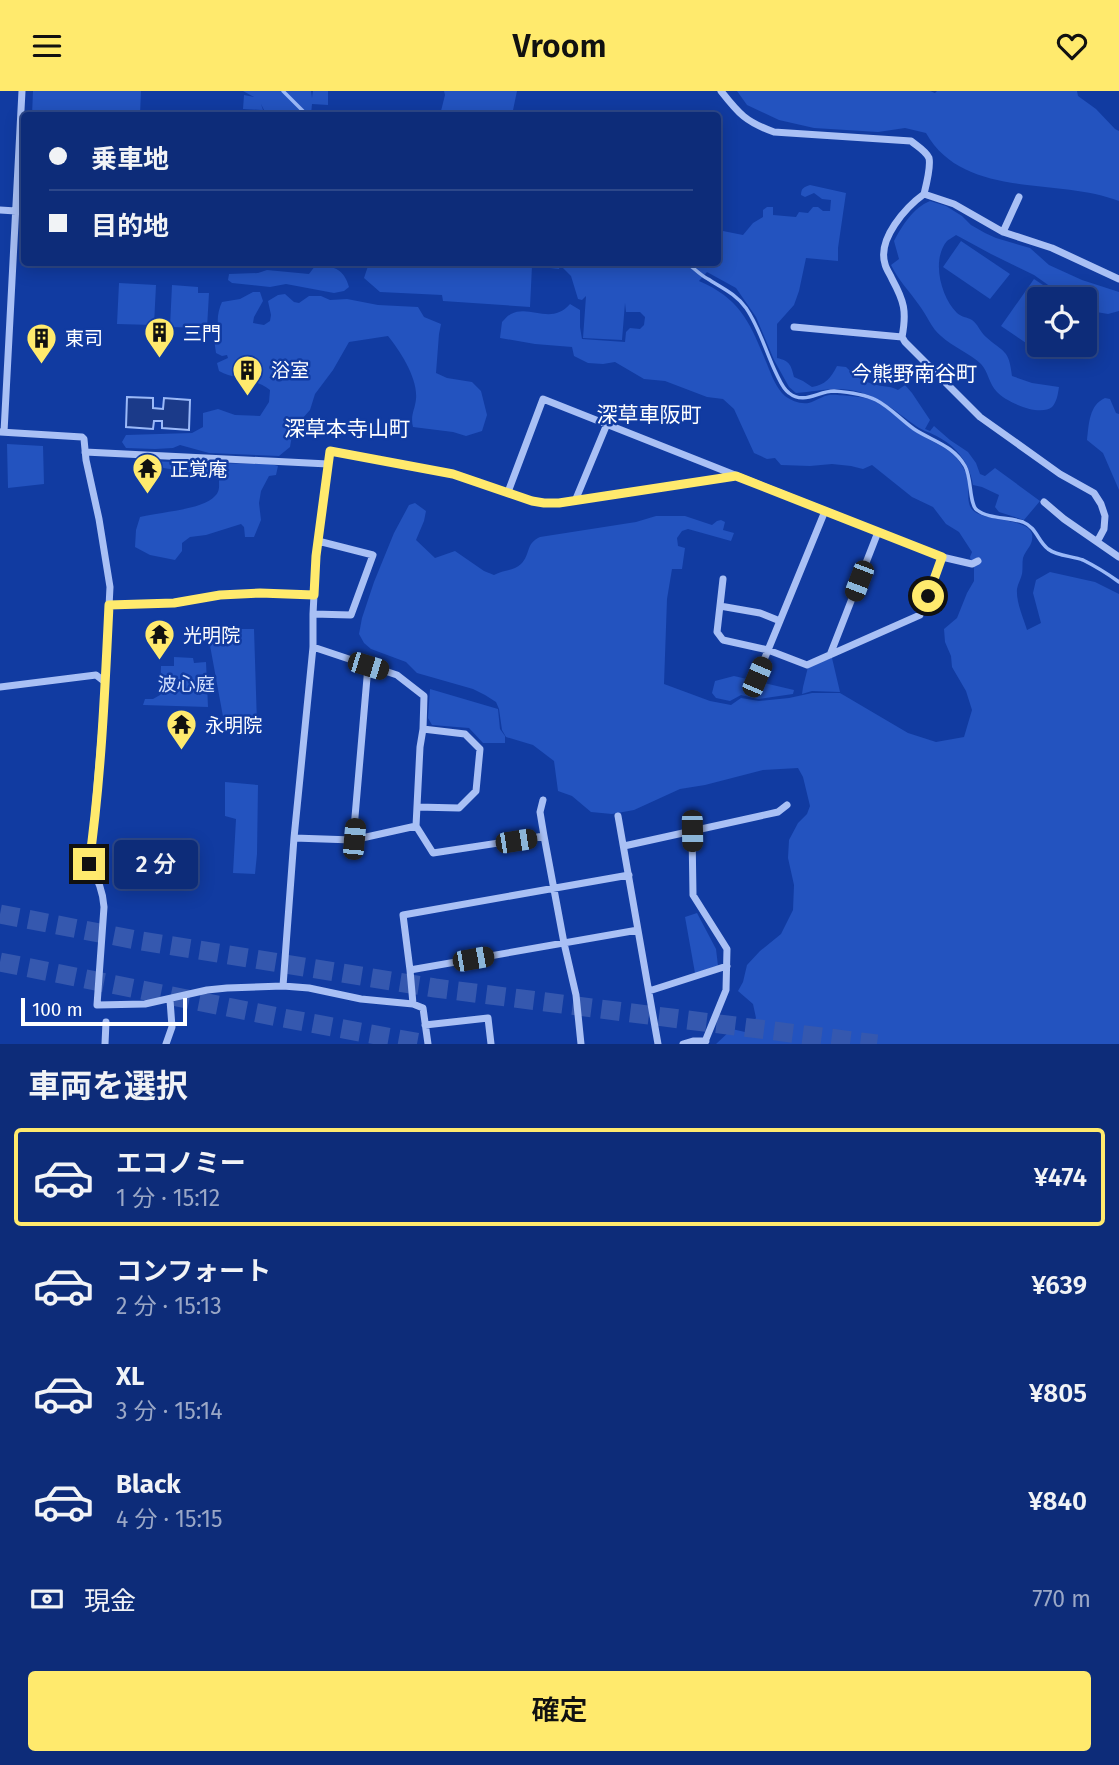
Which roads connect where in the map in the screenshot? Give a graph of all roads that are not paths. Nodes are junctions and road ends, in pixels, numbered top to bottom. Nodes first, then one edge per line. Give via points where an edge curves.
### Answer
1 (22, 91) edge
2 (721, 91) edge
3 (924, 194) junction
4 (1019, 197) dead end
5 (0, 210) edge
6 (16, 211) junction
7 (1003, 232) junction
8 (1119, 279) edge
9 (794, 327) dead end
10 (902, 337) junction
11 (607, 424) junction
12 (2, 432) edge
13 (85, 452) junction
14 (328, 464) junction
15 (736, 476) junction
16 (508, 492) junction
17 (575, 501) junction
18 (1044, 502) dead end
19 (825, 511) junction
20 (878, 532) junction
21 (318, 541) junction
22 (1097, 542) junction
23 (942, 557) junction
24 (1119, 557) edge
25 (978, 561) dead end
26 (723, 579) dead end
27 (314, 595) junction
28 (109, 605) junction
29 (720, 605) junction
30 (313, 614) junction
31 (780, 621) junction
32 (313, 647) junction
33 (768, 650) junction
34 (830, 655) junction
35 (368, 666) junction
36 (757, 677) dead end
37 (105, 682) junction
38 (0, 687) edge
39 (423, 729) junction
40 (544, 800) dead end
41 (787, 805) dead end
42 (417, 807) junction
43 (618, 816) dead end
44 (416, 825) junction
45 (692, 831) junction
46 (544, 836) junction
47 (294, 838) junction
48 (354, 839) junction
49 (624, 846) junction
50 (629, 875) junction
51 (554, 888) junction
52 (638, 930) junction
53 (564, 943) junction
54 (727, 966) junction
55 (410, 970) junction
56 (283, 986) junction
57 (649, 991) junction
58 (170, 1000) junction
59 (413, 1004) junction
60 (106, 1023) dead end
61 (425, 1025) junction
62 (705, 1043) edge
63 (106, 1044) edge
64 (166, 1044) edge
65 (428, 1044) edge
66 (491, 1044) edge
67 (581, 1044) edge
68 (658, 1044) edge
69 (683, 1044) edge

1 - 6 street
2 - 3 street via 738,113 774,132 911,141 929,158
3 - 7 street via 954,204
3 - 10 street via 896,223 883,246 884,263 904,301
4 - 7 street
5 - 6 street
6 - 12 street
7 - 8 street via 1052,247
9 - 10 street
10 - 22 street via 979,417 1094,493 1105,516
11 - 15 street
11 - 16 street via 543,399
11 - 17 street
12 - 13 street via 82,437
13 - 14 street
13 - 28 street via 110,587
14 - 16 street via 330,451 354,454 453,474
14 - 21 street
15 - 17 street
15 - 19 street
16 - 17 street via 544,503
18 - 22 street
19 - 20 street
19 - 31 street
20 - 23 street
20 - 34 street
21 - 27 street
21 - 30 street via 373,555 351,615
22 - 24 street
23 - 25 street via 972,564
23 - 34 street via 920,615
26 - 29 street
27 - 28 street via 260,593
27 - 30 street
28 - 37 street
29 - 31 street
29 - 33 street via 717,632 723,640
30 - 32 street
31 - 33 street
32 - 35 street
32 - 47 street
33 - 34 street via 807,665
33 - 36 street
35 - 39 street via 397,675 424,696
35 - 48 street
37 - 38 street via 96,675
37 - 58 street via 89,864 104,907 97,1005
39 - 42 street
39 - 42 street via 465,734 480,749 476,791 459,808
40 - 46 street via 540,812
41 - 45 street via 778,813
42 - 44 street
43 - 49 street
44 - 46 street via 433,853
44 - 48 street
45 - 49 street
45 - 54 street via 693,895 726,949
46 - 51 street
47 - 48 street
47 - 56 street
49 - 50 street
50 - 51 street
50 - 52 street
51 - 53 street
51 - 55 street via 403,915
52 - 53 street
52 - 57 street
53 - 55 street
53 - 67 street
54 - 57 street
54 - 62 street via 726,990
55 - 59 street
56 - 58 street via 207,990
56 - 59 street
57 - 68 street
58 - 64 street via 172,1027
59 - 61 street via 423,1008
60 - 63 street
61 - 65 street
61 - 66 street via 488,1018
62 - 69 street

